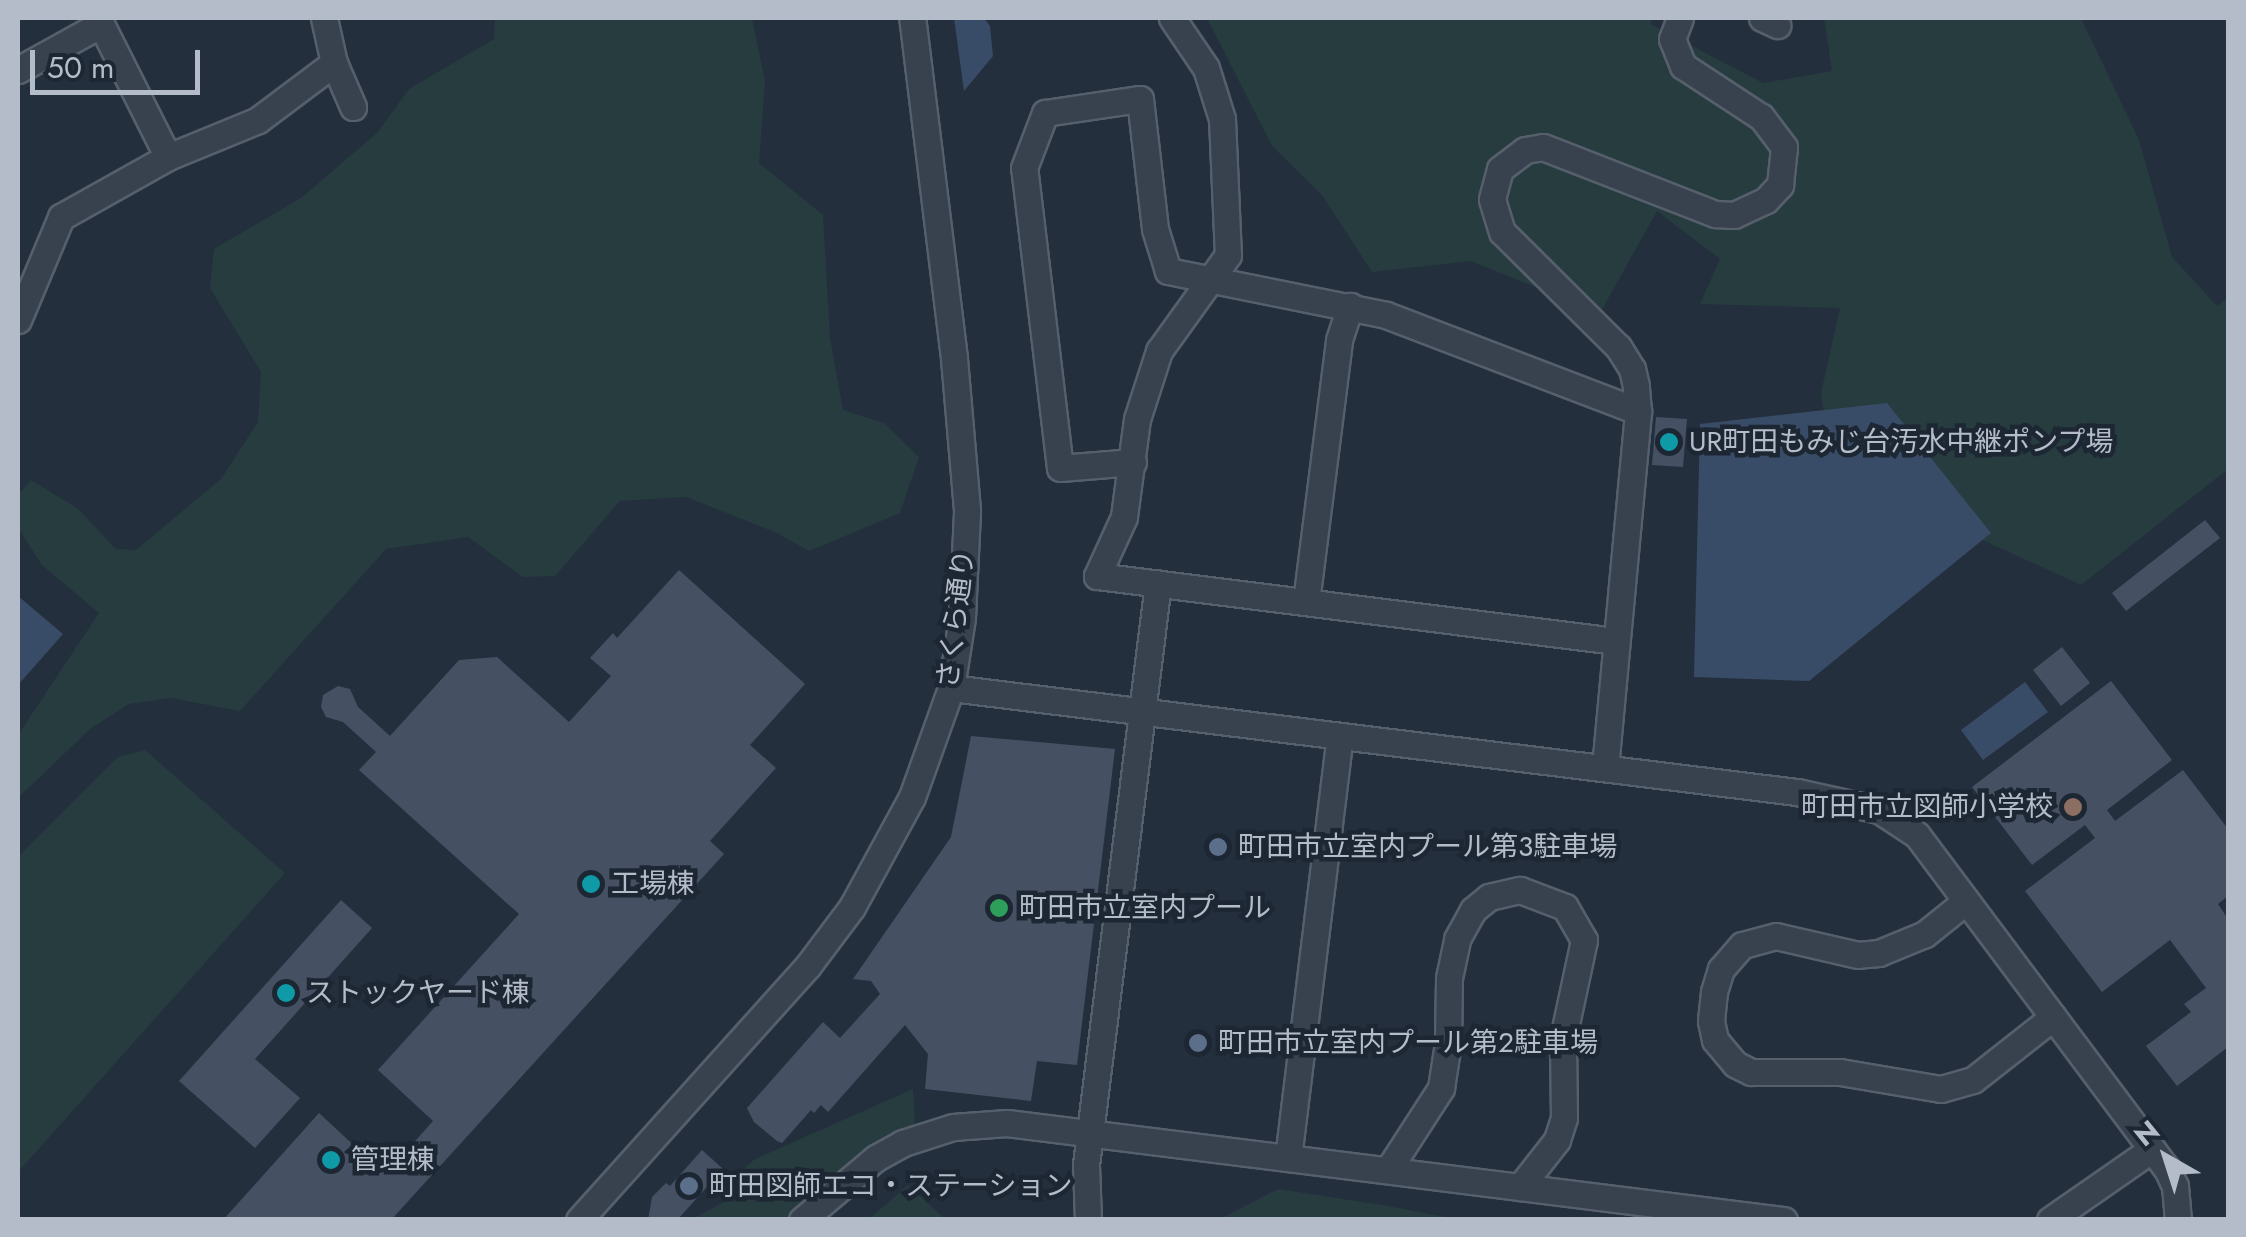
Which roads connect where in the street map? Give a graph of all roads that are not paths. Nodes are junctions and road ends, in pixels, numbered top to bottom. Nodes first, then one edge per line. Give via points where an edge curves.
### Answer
1 (324, 18) edge
2 (912, 18) edge
3 (1172, 18) edge
4 (1680, 18) edge
5 (334, 62) junction
6 (18, 70) edge
7 (354, 107) dead end
8 (168, 158) junction
9 (1212, 278) junction
10 (1350, 306) junction
11 (18, 320) edge
12 (1638, 411) junction
13 (1133, 462) junction
14 (1158, 584) junction
15 (1306, 602) junction
16 (1615, 640) junction
17 (951, 688) junction
18 (1142, 711) junction
19 (1340, 736) junction
20 (1605, 768) junction
21 (1966, 901) junction
22 (2054, 1017) junction
23 (1091, 1134) junction
24 (2152, 1149) junction
25 (1288, 1158) junction
26 (1388, 1170) junction
27 (1520, 1186) junction
28 (579, 1220) edge
29 (802, 1220) edge
30 (1088, 1220) edge
31 (1784, 1220) edge
32 (2050, 1220) edge
33 (2178, 1220) edge

1 - 5 street
2 - 17 street, さくら通り via 967,510
3 - 9 street via 1206,68 1222,119 1228,255
4 - 12 street via 1672,39 1683,66 1761,117 1784,147 1780,185 1766,200 1734,215 1715,214 1543,147 1525,150 1500,169 1492,200 1502,232 1625,356
5 - 7 street
5 - 8 street via 258,120
6 - 8 street via 101,24
8 - 11 street via 60,217
9 - 10 street
9 - 13 street via 1160,351 1137,419
9 - 13 street via 1168,271 1155,228 1140,99 1045,113 1024,168 1060,468
10 - 12 street
10 - 15 street via 1339,340
12 - 16 street
13 - 14 street via 1124,517 1096,576
14 - 15 street
14 - 18 street
15 - 16 street
16 - 20 street
17 - 18 street
17 - 28 street, さくら通り via 912,796 852,908
18 - 19 street
18 - 23 street
19 - 20 street
19 - 25 street
20 - 21 street via 1798,792 1879,810 1917,835
21 - 22 street
21 - 22 street via 1925,934 1878,953 1858,955 1776,936 1742,945 1714,992 1715,1040 1751,1072 1840,1072 1941,1089 1973,1080
22 - 24 street
23 - 25 street
23 - 29 street via 1006,1122 926,1133 876,1158
23 - 30 street
24 - 32 street
24 - 33 street via 2175,1186
25 - 26 street
26 - 27 street
26 - 27 street via 1441,1088 1458,939 1489,896 1520,890 1564,907 1584,940 1563,1038 1564,1118 1557,1140
27 - 31 street

